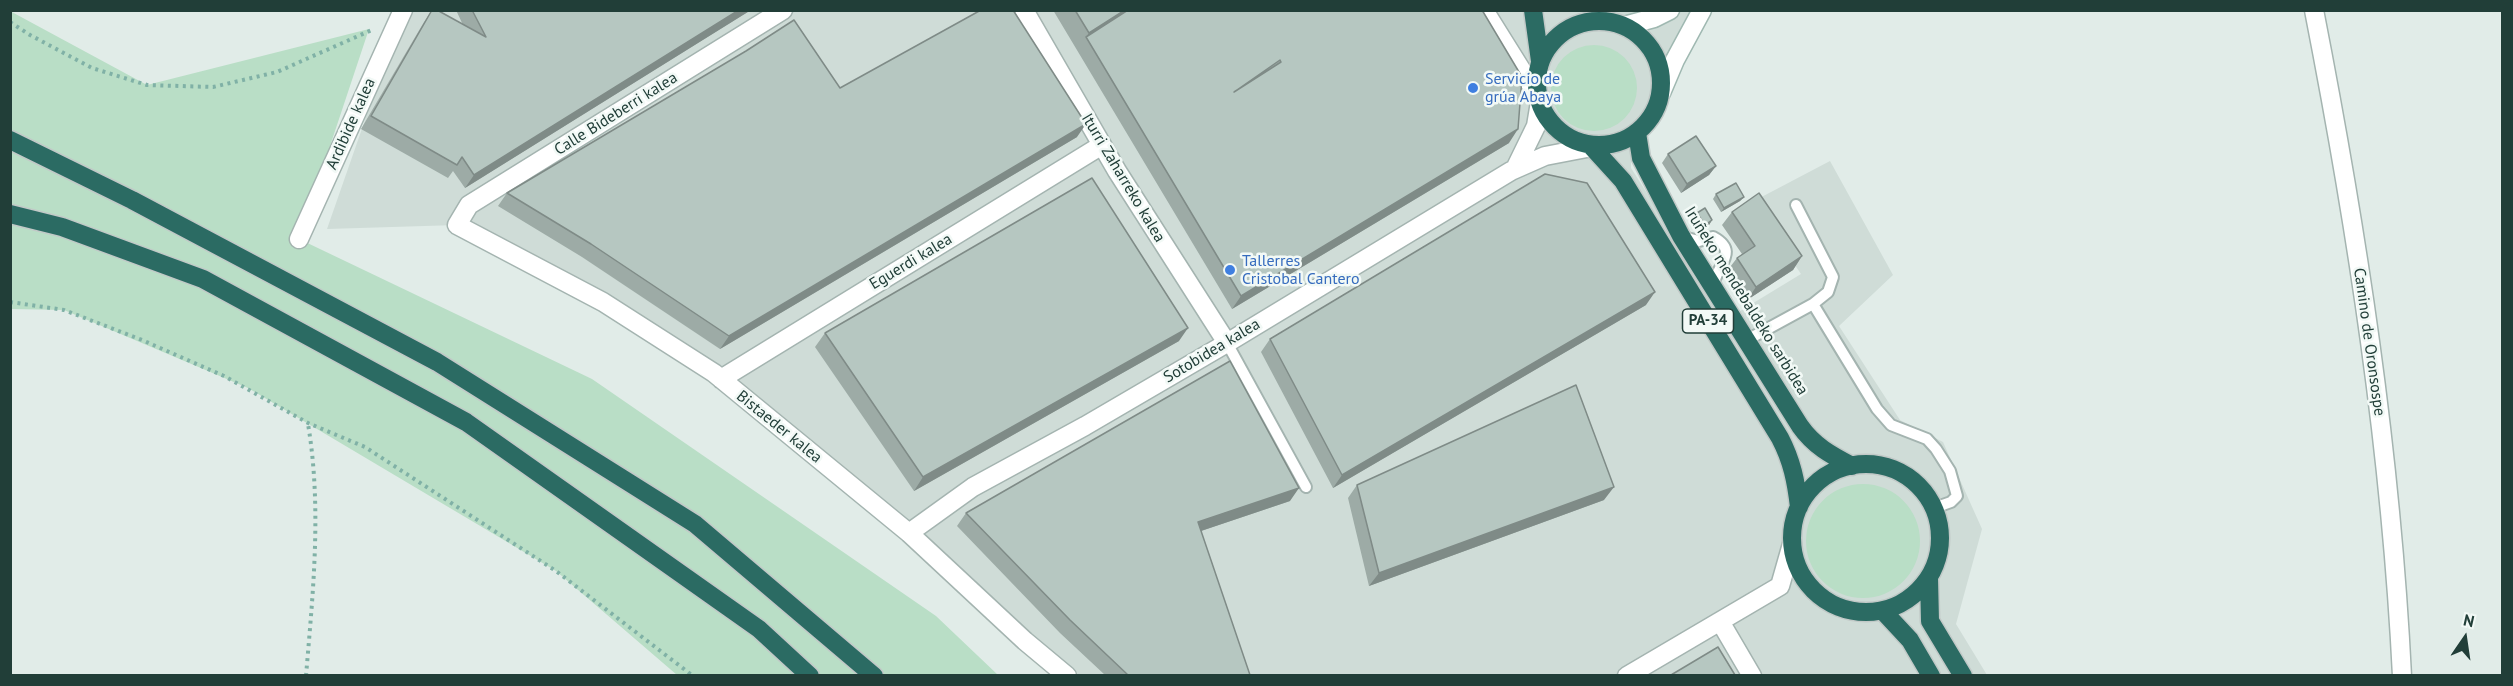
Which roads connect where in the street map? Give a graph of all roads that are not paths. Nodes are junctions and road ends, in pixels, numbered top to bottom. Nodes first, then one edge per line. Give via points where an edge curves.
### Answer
1 (783, 10) edge
2 (1024, 10) edge
3 (1484, 10) edge
4 (1533, 10) edge
5 (1670, 10) edge
6 (1702, 10) edge
7 (2314, 10) edge
8 (1580, 16) edge
9 (399, 18) edge
10 (1624, 26) junction
11 (1540, 62) junction
12 (1661, 93) junction
13 (1539, 100) junction
14 (1637, 133) junction
15 (10, 140) edge
16 (1102, 145) junction
17 (1592, 147) junction
18 (1515, 169) junction
19 (1796, 205) dead end
20 (10, 214) edge
21 (457, 225) joint
22 (1681, 236) junction
23 (299, 238) dead end
24 (1713, 288) junction
25 (1813, 304) junction
26 (1746, 340) junction
27 (1227, 343) junction
28 (721, 379) junction
29 (1851, 466) junction
30 (1306, 487) dead end
31 (1799, 507) junction
32 (1934, 508) junction
33 (909, 533) junction
34 (1792, 544) junction
35 (1929, 578) junction
36 (1883, 611) junction
37 (1721, 622) junction
38 (810, 675) edge
39 (874, 675) edge
40 (1067, 675) edge
41 (1627, 675) edge
42 (1752, 675) edge
43 (1930, 675) edge
44 (1963, 675) edge
45 (2402, 675) edge

1 - 21 street, Calle Bideberri kalea via 469,205
2 - 16 street, Iturri Zaharreko kalea
3 - 13 street
4 - 11 highway
5 - 10 street
6 - 12 street
7 - 45 street, Camino de Oronsospe via 2336,120 2378,395
8 - 10 highway
8 - 11 highway via 1548,48
9 - 23 street, Ardibide kalea
10 - 12 highway via 1645,41 1659,63
11 - 13 highway
12 - 14 highway via 1654,114
13 - 17 highway, PA-34 via 1551,123 1564,135
13 - 18 street via 1536,126
14 - 17 highway via 1620,142
14 - 22 highway, Iruñeko mendebaldeko sarbidea / PA-34 via 1641,158
15 - 39 highway via 132,200 437,362 695,524
16 - 27 street, Iturri Zaharreko kalea
16 - 28 street, Eguerdi kalea
17 - 18 street, Sotobidea kalea via 1545,156
17 - 31 highway, PA-34 via 1623,181 1780,438 1791,458
18 - 27 street, Sotobidea kalea
19 - 25 lane via 1833,277 1828,292
20 - 38 highway via 62,226 203,279 465,422 759,629
21 - 28 street, Bistaeder kalea via 603,302
22 - 24 highway, Iruñeko mendebaldeko sarbidea / PA-34
22 - 24 lane via 1699,241 1716,238 1727,254 1714,276
24 - 26 highway, Iruñeko mendebaldeko sarbidea / PA-34
25 - 26 lane
25 - 32 lane via 1877,409 1891,425 1927,439 1950,471 1957,496
26 - 29 highway, Iruñeko mendebaldeko sarbidea / PA-34 via 1809,440
27 - 30 lane
27 - 33 street, Sotobidea kalea via 973,487
28 - 33 street, Bistaeder kalea
29 - 31 highway, PA-34 via 1820,480
29 - 32 highway, PA-34 via 1868,464 1900,472 1914,482
31 - 34 highway, PA-34
32 - 35 highway, PA-34 via 1939,524 1939,552
33 - 40 street, Bistaeder kalea
34 - 36 highway, PA-34 via 1801,574 1822,598 1851,611
34 - 37 street via 1780,586
35 - 36 highway, PA-34 via 1909,599
35 - 44 highway, PA-34 via 1930,621
36 - 43 highway via 1910,640
37 - 41 street
37 - 42 street

